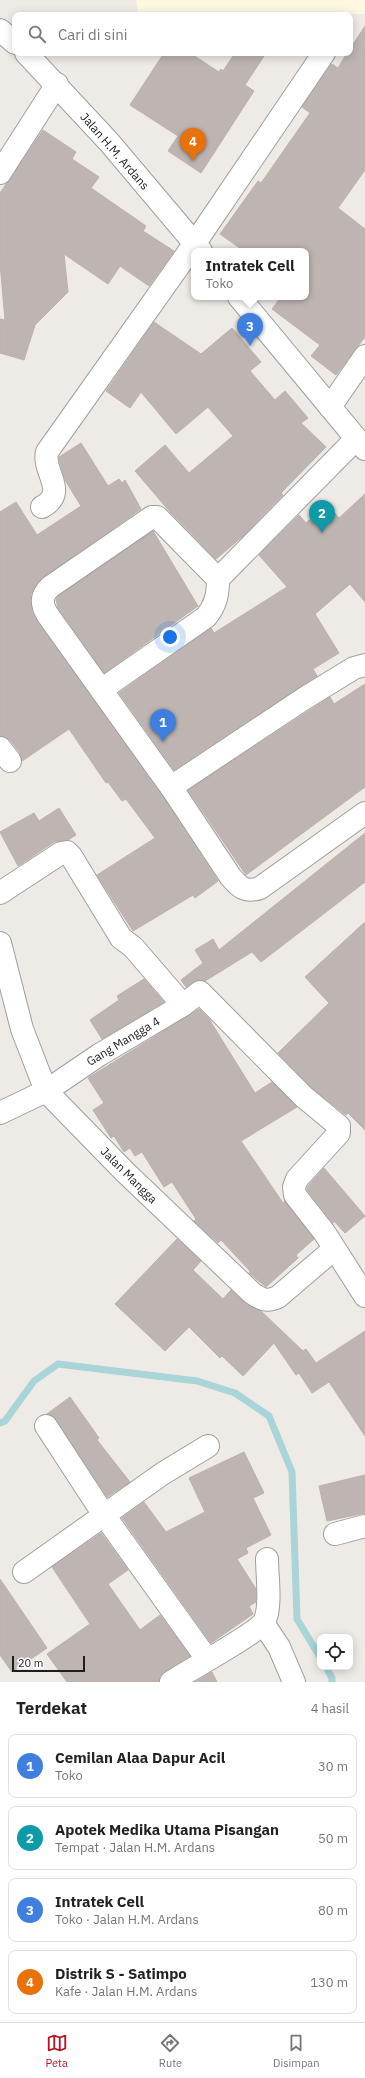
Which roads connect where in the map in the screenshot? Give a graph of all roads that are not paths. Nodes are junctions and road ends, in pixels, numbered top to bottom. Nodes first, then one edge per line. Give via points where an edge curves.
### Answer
1 (0, 30) edge
2 (12, 40) edge
3 (29, 56) edge
4 (322, 56) edge
5 (56, 84) junction
6 (0, 173) edge
7 (198, 247) edge
8 (191, 257) edge
9 (241, 300) edge
10 (365, 356) edge
11 (330, 407) junction
12 (360, 444) edge
13 (42, 507) dead end
14 (218, 579) junction
15 (365, 665) edge
16 (101, 690) junction
17 (171, 787) junction
18 (365, 813) edge
19 (0, 893) edge
20 (0, 944) edge
21 (182, 1005) junction
22 (46, 1091) junction
23 (0, 1113) edge
24 (334, 1249) junction
25 (365, 1296) edge
26 (46, 1426) dead end
27 (208, 1446) dead end
28 (104, 1515) junction
29 (365, 1526) edge
30 (335, 1534) dead end
31 (267, 1559) dead end
32 (24, 1572) dead end
33 (263, 1623) junction
34 (207, 1659) junction
35 (171, 1682) edge
36 (294, 1682) edge

1 - 2 street
3 - 5 street, Jalan H.M. Ardans
4 - 7 street
5 - 6 street
5 - 7 street, Jalan H.M. Ardans
8 - 13 street via 47,452 46,462 54,481 54,490 52,498
9 - 11 street
10 - 11 street
11 - 12 street
12 - 14 street
14 - 16 street via 218,595 214,608 206,617
14 - 16 street via 161,520 154,516 50,587 44,594 42,606
15 - 17 street via 354,668 305,698
16 - 17 street
17 - 18 street via 230,876 240,888 252,891 266,884
19 - 21 street via 67,852 121,938 133,947
20 - 22 street, Jalan Mangga via 22,1029
21 - 22 street, Gang Mangga 4 via 99,1054
21 - 24 street, Gang Mangga 4 via 200,992 304,1097 339,1126 339,1133 297,1179 294,1187 296,1195
22 - 23 street, Gang Mangga 4
22 - 24 street, Jalan Mangga via 125,1172 261,1300 269,1301 278,1297
24 - 25 street
26 - 28 street
27 - 28 street via 162,1474
28 - 32 street
28 - 34 street
29 - 30 street
31 - 33 street via 268,1608
33 - 34 street
33 - 36 street via 279,1647
34 - 35 street

